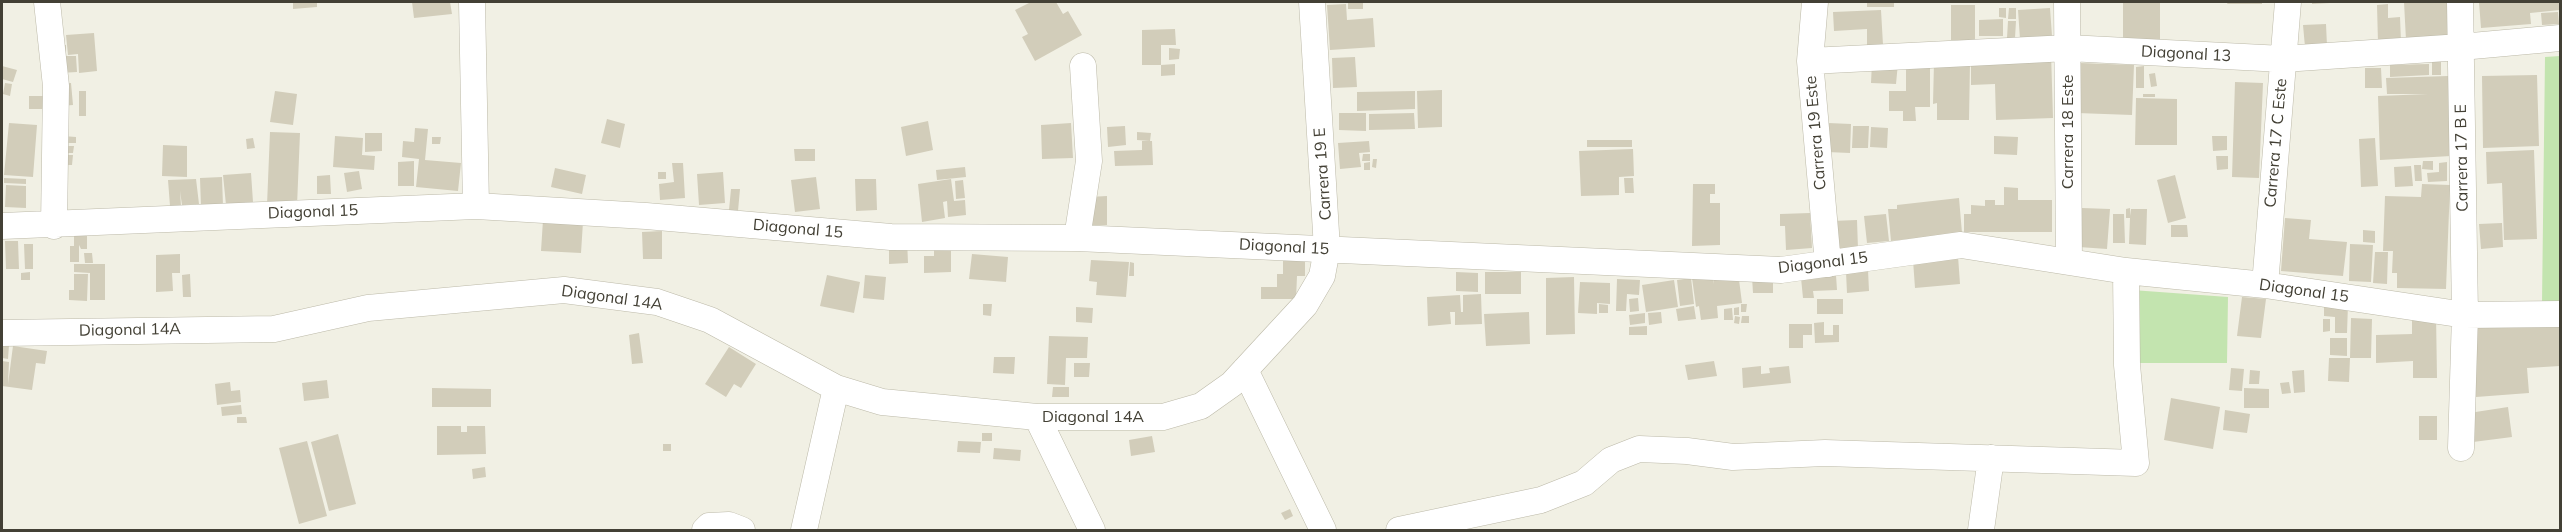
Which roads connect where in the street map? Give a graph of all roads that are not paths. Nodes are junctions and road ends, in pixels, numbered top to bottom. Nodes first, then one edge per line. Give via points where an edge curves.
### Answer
1 (47, 2) edge
2 (472, 2) edge
3 (1312, 2) edge
4 (1815, 2) edge
5 (2067, 2) edge
6 (2288, 2) edge
7 (2460, 2) edge
8 (2560, 38) edge
9 (2461, 47) junction
10 (2068, 48) junction
11 (2283, 59) junction
12 (1810, 62) junction
13 (1083, 66) dead end
14 (477, 206) junction
15 (2, 226) edge
16 (54, 226) junction
17 (1077, 238) junction
18 (1327, 249) junction
19 (2069, 262) junction
20 (1828, 264) junction
21 (2126, 271) junction
22 (2265, 285) junction
23 (2455, 313) junction
24 (2560, 314) edge
25 (2, 333) edge
26 (1245, 370) junction
27 (836, 387) junction
28 (1201, 406) joint
29 (1037, 417) junction
30 (2454, 452) dead end
31 (1991, 458) junction
32 (705, 531) edge
33 (742, 531) edge
34 (804, 531) edge
35 (1092, 531) edge
36 (1323, 531) edge
37 (1399, 531) edge
38 (1981, 531) edge

1 - 16 street via 56,86
2 - 14 street
3 - 18 street, Carrera 19 E
4 - 12 street, Carrera 19 Este
5 - 10 street, Carrera 18 Este
6 - 11 street, Carrera 17 C Este
7 - 9 street, Carrera 17 B E
8 - 9 street, Diagonal 13
9 - 11 street, Diagonal 13
9 - 23 street, Carrera 17 B E
10 - 11 street, Diagonal 13
10 - 12 street, Diagonal 13
10 - 19 street, Carrera 18 Este
11 - 22 street, Carrera 17 C Este
12 - 20 street, Carrera 19 Este
13 - 17 street via 1089,161
14 - 16 street, Diagonal 15
14 - 17 street, Diagonal 15 via 891,237
15 - 16 street, Diagonal 15
17 - 18 street, Diagonal 15
18 - 20 street, Diagonal 15 via 1781,270
18 - 26 street, Carrera 19 E via 1322,276 1305,305
19 - 20 street, Diagonal 15 via 1961,245
19 - 21 street, Diagonal 15
21 - 22 street, Diagonal 15
21 - 31 street via 2127,365 2136,463
22 - 23 street, Diagonal 15
23 - 24 street, Diagonal 15
23 - 30 street, Carrera 17 B E
25 - 27 street, Diagonal 14A via 274,328 368,308 564,290 657,302 710,320
26 - 28 street, Carrera 19 E
26 - 36 street
27 - 29 street, Diagonal 14A via 882,402
27 - 34 street
28 - 29 street, Diagonal 14A via 1163,417
29 - 35 street
31 - 37 street via 1825,453 1733,457 1639,449 1611,460 1584,483 1540,500
31 - 38 street
32 - 33 street via 709,526 729,525

